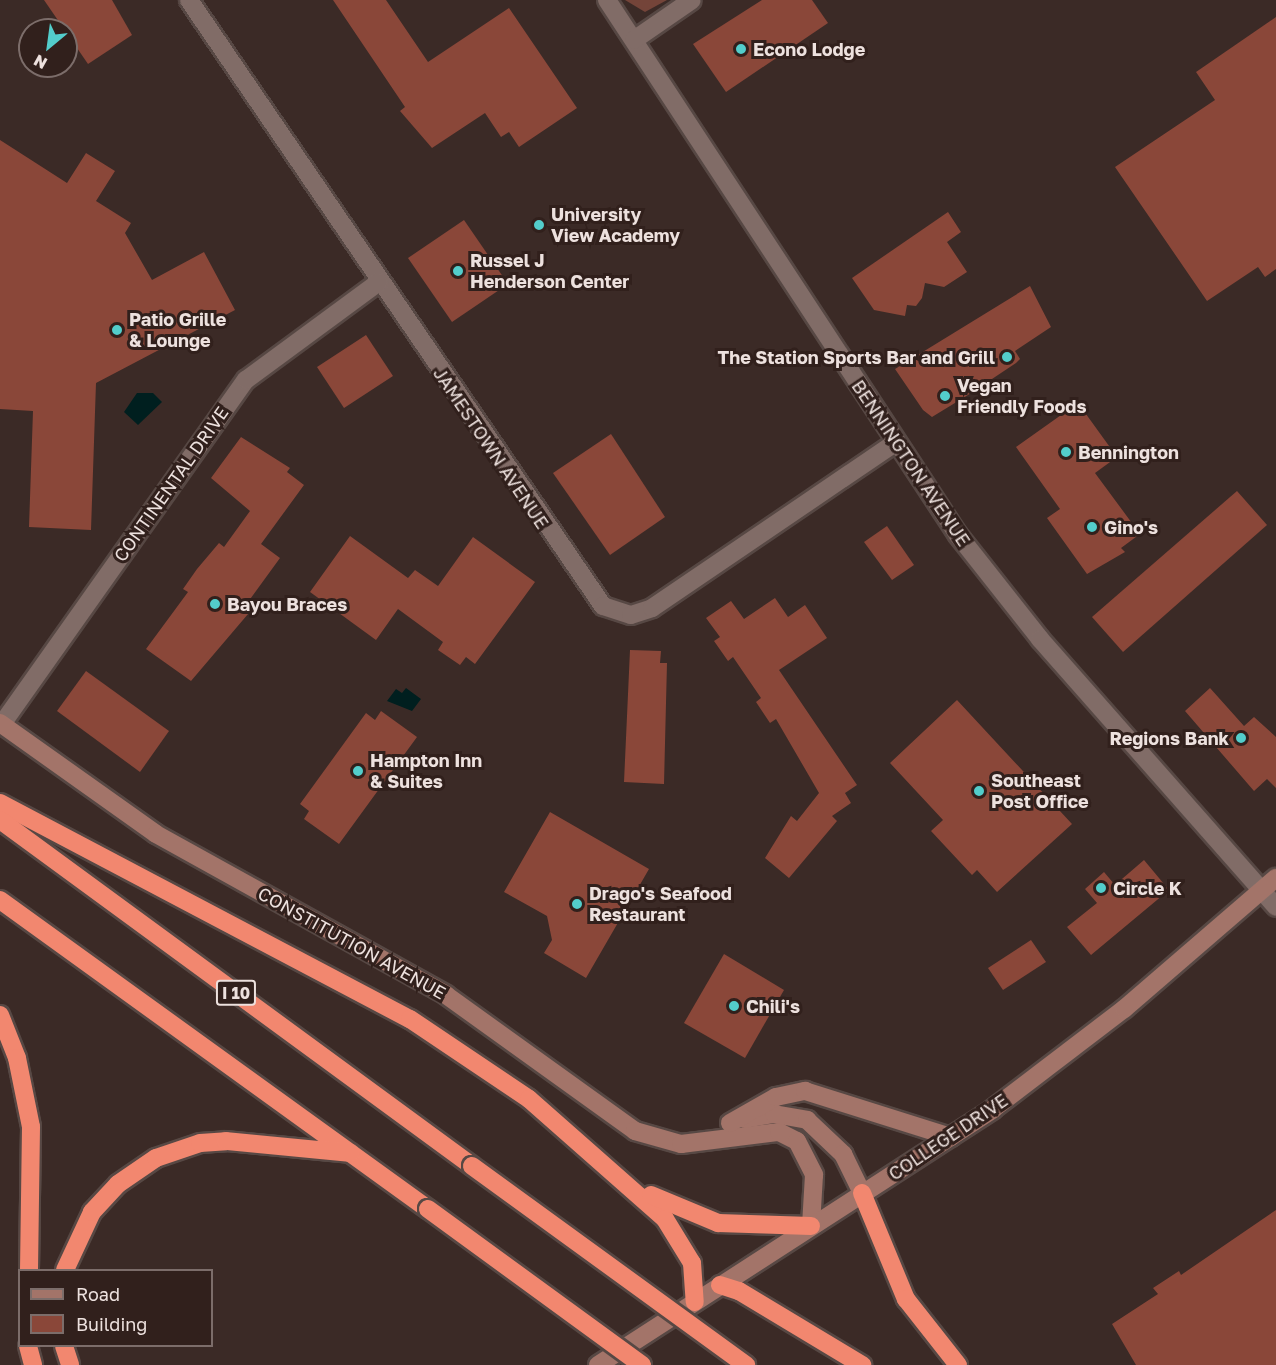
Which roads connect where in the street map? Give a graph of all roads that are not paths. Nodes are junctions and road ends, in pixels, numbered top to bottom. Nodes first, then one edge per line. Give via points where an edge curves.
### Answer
1 (189, 0) edge
2 (607, 0) edge
3 (692, 0) edge
4 (634, 40) junction
5 (380, 282) junction
6 (895, 442) junction
7 (1, 724) edge
8 (0, 803) edge
9 (0, 820) edge
10 (1270, 884) edge
11 (0, 900) edge
12 (1276, 907) edge
13 (0, 1015) edge
14 (730, 1123) junction
15 (951, 1137) junction
16 (708, 1140) junction
17 (350, 1153) junction
18 (624, 1179) junction
19 (862, 1193) junction
20 (811, 1226) junction
21 (29, 1269) edge
22 (65, 1269) edge
23 (720, 1285) junction
24 (695, 1302) junction
25 (28, 1347) edge
26 (64, 1347) edge
27 (33, 1365) edge
28 (69, 1365) edge
29 (598, 1365) edge
30 (642, 1365) edge
31 (746, 1365) edge
32 (862, 1365) edge
33 (958, 1365) edge

1 - 5 street, JAMESTOWN AVENUE
2 - 4 street, BENNINGTON AVENUE
3 - 4 street
4 - 6 street, BENNINGTON AVENUE
5 - 6 street, JAMESTOWN AVENUE via 589,593 612,612 631,615 652,608
5 - 7 street, CONTINENTAL DRIVE via 274,354 243,384
6 - 10 street, BENNINGTON AVENUE via 1029,626
7 - 16 street, CONSTITUTION AVENUE via 156,834 446,995 634,1131 669,1142
8 - 18 highway via 410,1019 529,1099
9 - 31 highway, I 10, bridge
10 - 12 street, BENNINGTON AVENUE
10 - 15 street, COLLEGE DRIVE via 1124,1009
11 - 17 highway
13 - 21 highway via 17,1058 31,1127
14 - 15 street via 776,1097 818,1092
14 - 16 street
14 - 19 street via 774,1114 807,1120 843,1154
15 - 19 street, COLLEGE DRIVE
16 - 20 street, CONSTITUTION AVENUE via 779,1132 796,1141 814,1175
17 - 22 highway via 226,1141 200,1143 156,1158 118,1184 92,1212
17 - 30 highway, bridge
18 - 20 highway via 706,1220
18 - 24 highway via 665,1219 685,1247 695,1273
19 - 20 street, COLLEGE DRIVE
19 - 33 highway via 906,1299
20 - 23 street, COLLEGE DRIVE
23 - 24 street, COLLEGE DRIVE
23 - 32 highway via 739,1291
24 - 29 street, COLLEGE DRIVE
25 - 27 highway
26 - 28 highway

